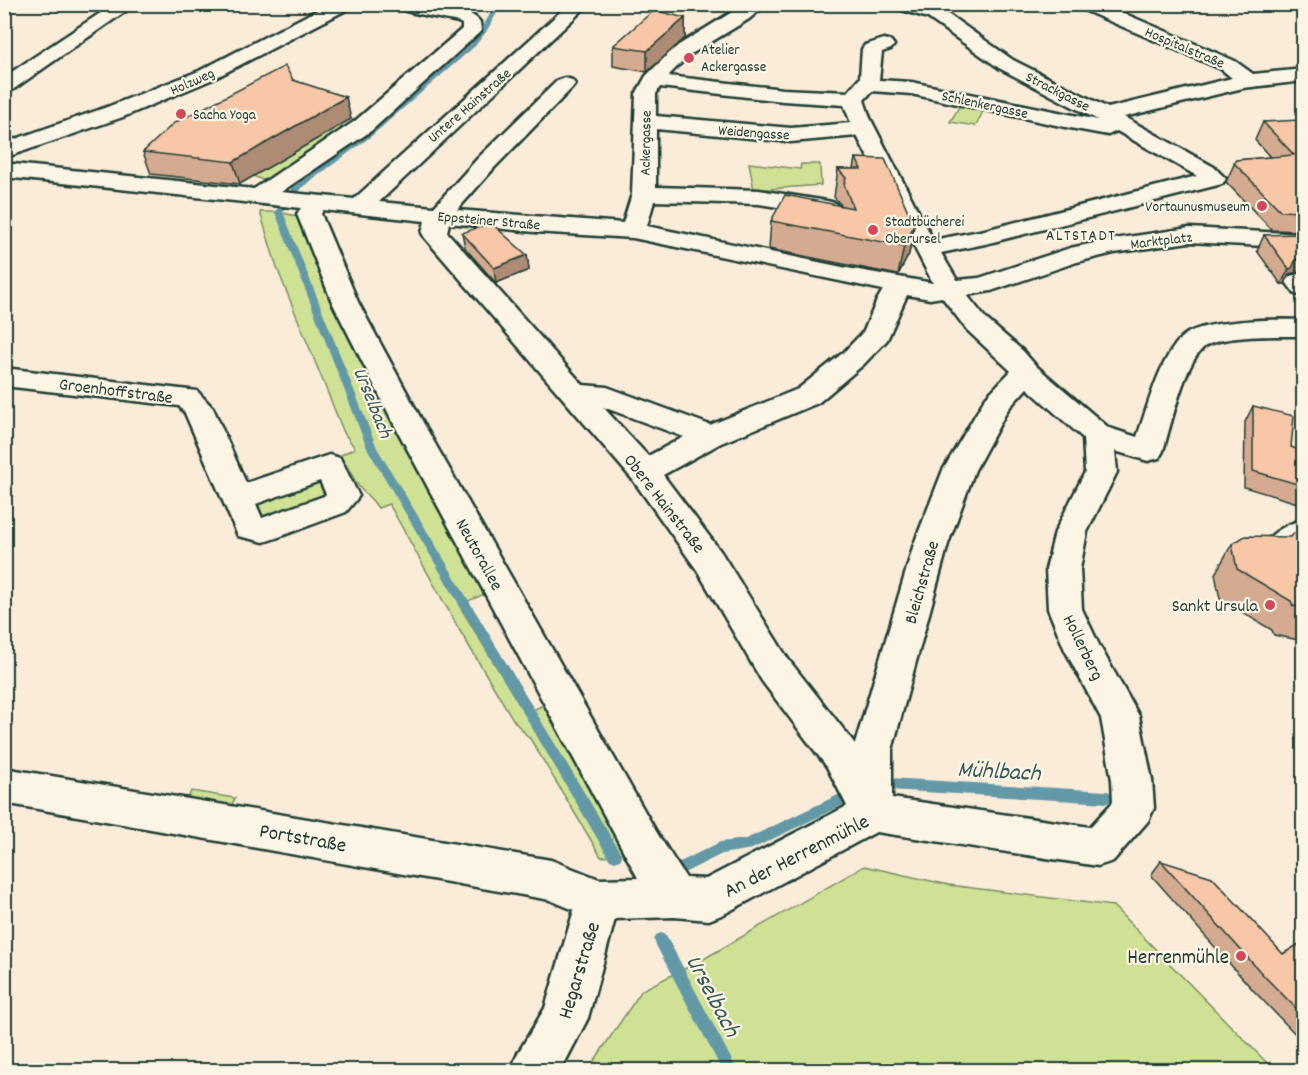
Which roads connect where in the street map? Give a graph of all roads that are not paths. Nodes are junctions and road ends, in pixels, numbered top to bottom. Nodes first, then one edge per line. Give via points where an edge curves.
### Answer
1 (127, 4) edge
2 (344, 4) edge
3 (396, 4) edge
4 (580, 4) edge
5 (758, 4) edge
6 (902, 4) edge
7 (1085, 4) edge
8 (942, 9) edge
9 (884, 45) dead end
10 (1304, 75) edge
11 (1247, 79) junction
12 (653, 80) junction
13 (565, 84) dead end
14 (4, 87) edge
15 (860, 92) junction
16 (645, 121) junction
17 (1105, 121) junction
18 (863, 129) junction
19 (16, 144) edge
20 (14, 171) edge
21 (644, 194) junction
22 (258, 197) junction
23 (299, 201) junction
24 (359, 207) junction
25 (828, 208) edge
26 (439, 216) junction
27 (633, 231) junction
28 (1304, 241) edge
29 (926, 249) junction
30 (900, 285) junction
31 (951, 290) junction
32 (1304, 328) edge
33 (1026, 372) junction
34 (4, 377) edge
35 (573, 394) junction
36 (1098, 435) junction
37 (710, 436) junction
38 (644, 472) junction
39 (238, 498) dead end
40 (4, 785) edge
41 (872, 813) junction
42 (1098, 847) joint
43 (674, 897) junction
44 (599, 899) junction
45 (536, 1071) edge

1 - 14 street
2 - 19 street, Holzweg via 206,75 115,112
3 - 22 street via 465,18 472,27 363,126
4 - 24 street, Untere Hainstraße
5 - 12 street, Ackergasse via 684,48
6 - 8 street, Strackgasse
7 - 11 street, Hospitalstraße via 1228,65
8 - 17 street, Strackgasse via 947,25
9 - 15 street via 872,49 872,71
10 - 11 street
11 - 17 street, Hospitalstraße via 1129,106
12 - 15 street, Schlenkergasse via 783,95
12 - 16 street, Ackergasse via 646,94
13 - 26 street
15 - 17 street, Schlenkergasse via 911,88 1070,122
15 - 18 street
16 - 18 street, Weidengasse via 781,135
16 - 21 street, Ackergasse
17 - 29 street, Strackgasse via 1138,134 1214,179
18 - 29 street
19 - 20 street, Eppsteiner Straße
20 - 22 street, Eppsteiner Straße
21 - 25 street, Ackergasse via 759,197
21 - 27 street, Ackergasse
22 - 23 street, Eppsteiner Straße
23 - 24 street, Eppsteiner Straße
23 - 43 street, Neutorallee via 309,214 345,302 411,428 642,847
24 - 26 street, Eppsteiner Straße
26 - 27 street, Eppsteiner Straße
26 - 35 street, Obere Hainstraße via 434,233
27 - 30 street, Eppsteiner Straße
28 - 31 street, Marktplatz via 1272,244 1188,235 1070,256 982,285
29 - 31 street
30 - 31 street, Eppsteiner Straße via 930,291
30 - 37 street via 877,334 808,396
31 - 33 street via 982,331 1018,360
32 - 36 street via 1269,327 1210,334 1193,342 1173,374 1148,451
33 - 36 street
33 - 41 street, Bleichstraße via 996,404 959,470 932,544 873,750
34 - 39 street, Groenhoffstraße via 187,398 198,408
35 - 37 street via 597,394
35 - 38 street, Obere Hainstraße
36 - 42 street, Hollerberg via 1101,472 1071,532 1063,569 1065,609 1120,716 1133,794
37 - 38 street
38 - 41 street, Obere Hainstraße via 710,561 775,670 841,755
40 - 44 street, Portstraße via 551,880
41 - 42 street, An der Herrenmühle
41 - 43 street, An der Herrenmühle via 709,900
43 - 44 street, An der Herrenmühle
44 - 45 street, Hegarstraße via 565,1018

